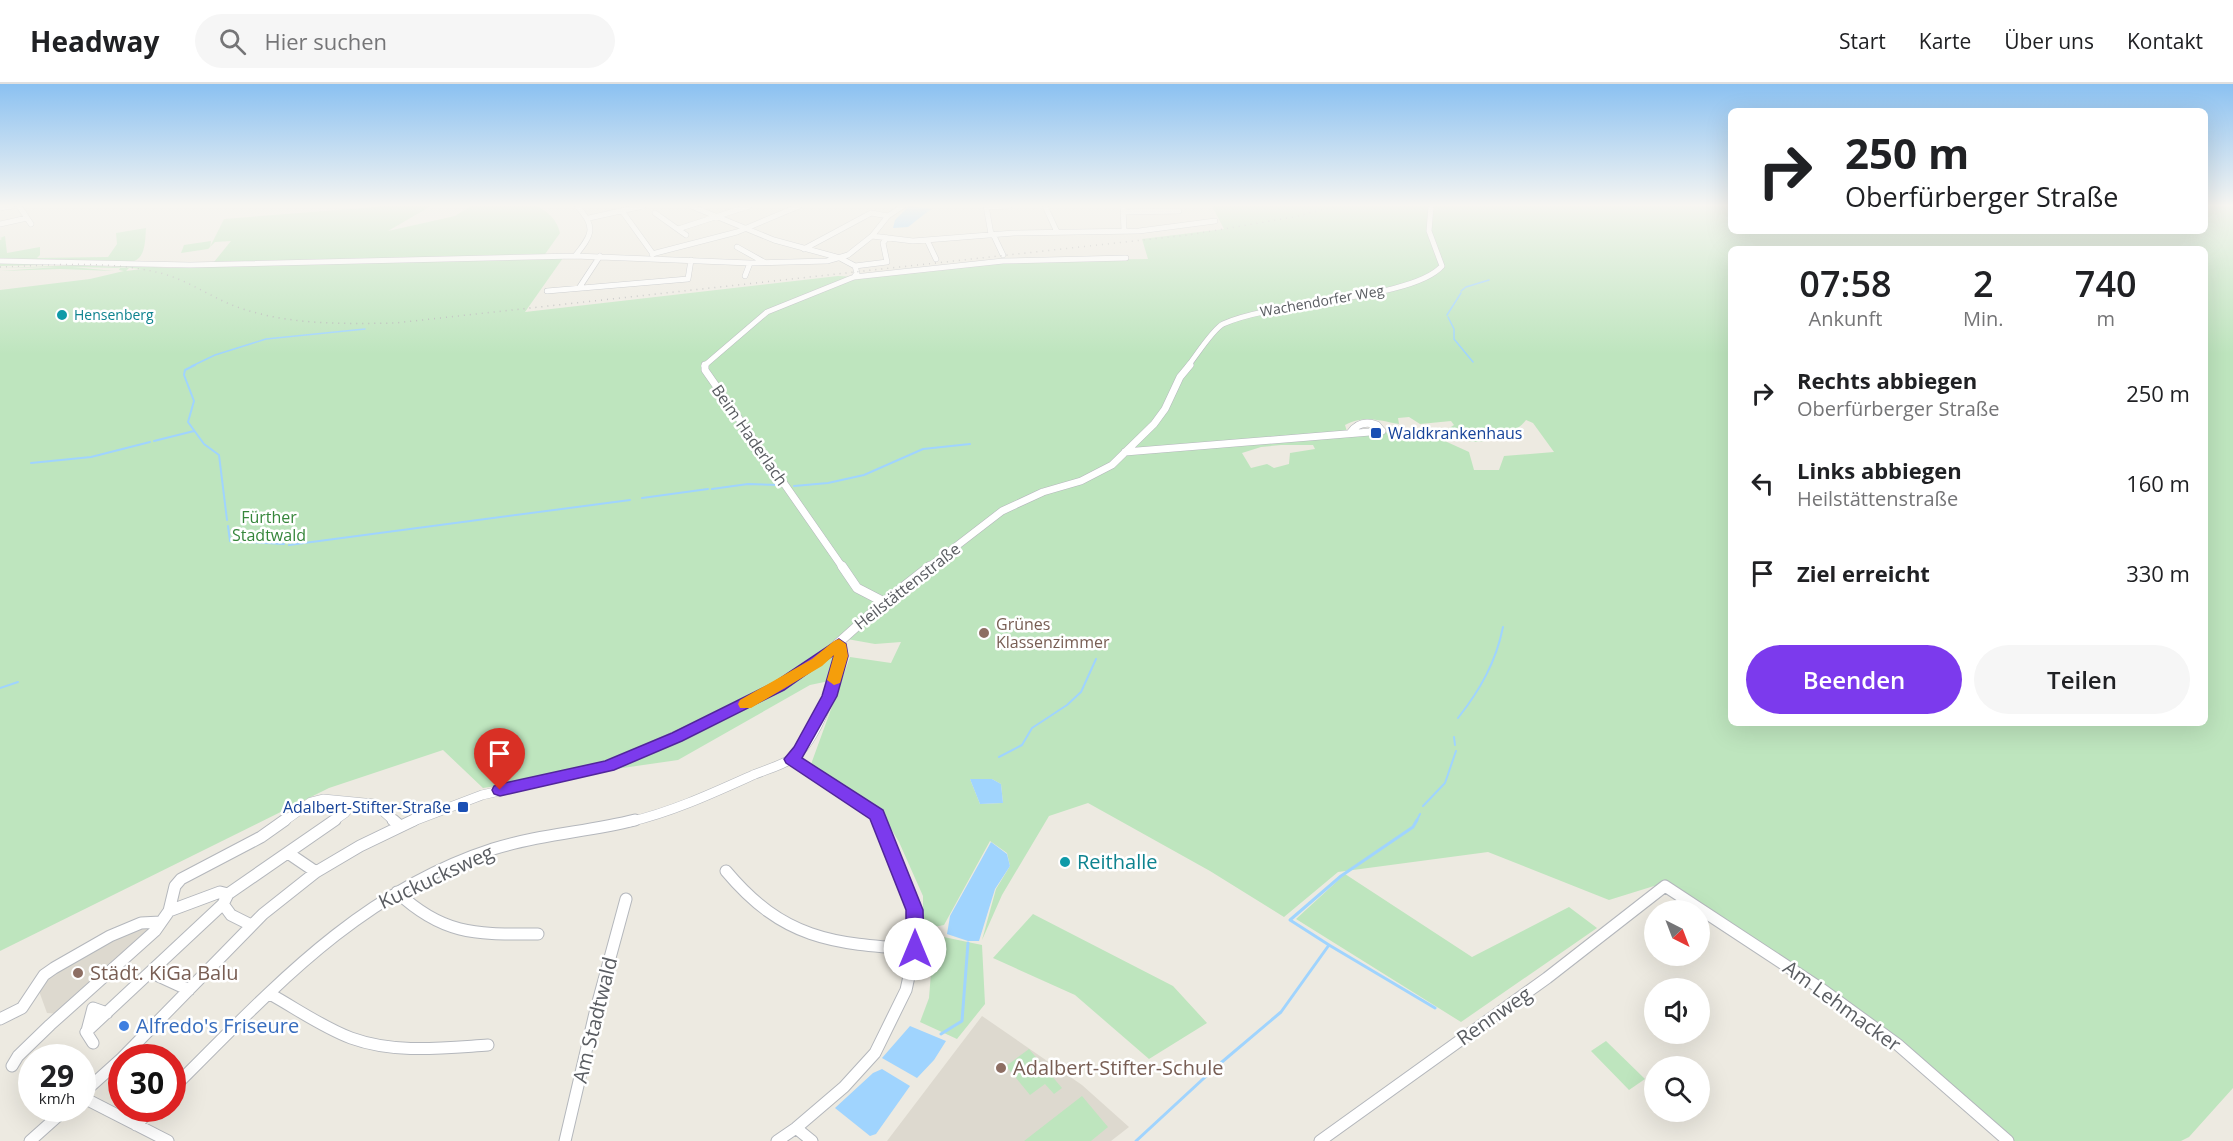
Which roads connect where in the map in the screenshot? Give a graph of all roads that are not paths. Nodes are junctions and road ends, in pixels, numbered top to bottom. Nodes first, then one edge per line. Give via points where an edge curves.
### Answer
1 (752, 255) edge
2 (829, 255) edge
3 (844, 255) edge
4 (886, 255) edge
5 (934, 255) edge
6 (1439, 255) edge
7 (575, 256) joint
8 (600, 256) junction
9 (651, 256) joint
10 (840, 258) junction
11 (1126, 258) dead end
12 (936, 259) dead end
13 (691, 260) junction
14 (0, 261) edge
15 (750, 263) junction
16 (765, 263) junction
17 (855, 266) junction
18 (745, 276) dead end
19 (854, 277) junction
20 (579, 288) junction
21 (547, 291) dead end
22 (1350, 433) dead end
23 (1125, 452) junction
24 (884, 602) junction
25 (839, 644) junction
26 (792, 759) junction
27 (353, 803) junction
28 (400, 826) junction
29 (288, 853) junction
30 (726, 871) dead end
31 (316, 872) junction
32 (1665, 886) joint
33 (397, 892) junction
34 (626, 898) dead end
35 (226, 899) junction
36 (169, 911) junction
37 (161, 922) junction
38 (251, 924) junction
39 (538, 934) dead end
40 (915, 949) junction
41 (152, 973) junction
42 (189, 990) junction
43 (270, 994) junction
44 (78, 1000) junction
45 (93, 1008) junction
46 (107, 1013) junction
47 (0, 1019) edge
48 (136, 1044) edge
49 (488, 1045) dead end
50 (12, 1066) dead end
51 (108, 1071) edge
52 (186, 1075) edge
53 (96, 1083) edge
54 (96, 1104) edge
55 (51, 1122) edge
56 (139, 1122) edge
57 (136, 1125) junction
58 (796, 1128) junction
59 (161, 1140) edge
60 (30, 1141) edge
61 (565, 1141) edge
62 (777, 1141) edge
63 (812, 1141) edge
64 (1320, 1141) edge
65 (2008, 1141) edge

1 - 16 street
2 - 10 street
3 - 10 street
4 - 17 street via 887,262
5 - 12 street
6 - 23 street, Wachendorfer Weg via 1440,271 1396,288 1274,308 1221,325 1180,377 1160,416
7 - 8 street
7 - 14 street via 151,265
8 - 9 street
8 - 20 street
9 - 13 street
10 - 16 street
10 - 17 street
11 - 19 street via 1004,261
13 - 15 street
13 - 20 street via 688,279
15 - 16 street
15 - 18 street
17 - 19 street
19 - 24 street, Beim Haderlach via 767,312 707,363 705,370 857,588
20 - 21 street
22 - 23 street
23 - 24 street, Heilstättenstraße via 1097,474 1002,511
24 - 25 street, Heilstättenstraße
25 - 26 street via 841,656 829,696
25 - 28 street, Heilstättenstraße via 760,696 618,762 482,795
26 - 33 street, Kuckucksweg via 693,802 641,819 550,834 494,849
26 - 40 street via 877,815 914,910
27 - 28 street via 375,804
27 - 29 street via 345,813
27 - 36 street via 311,802 261,837 181,879 175,886
28 - 31 street, Heilstättenstraße
29 - 31 street
29 - 35 street
30 - 40 street via 749,897 808,933 861,946
31 - 38 street, Heilstättenstraße
32 - 64 street, Rennweg via 1547,978
32 - 65 street, Am Lehmacker via 1897,1044
33 - 39 street via 429,919 455,928 489,934
33 - 43 street, Kuckucksweg via 328,939
34 - 61 street, Am Stadtwald
35 - 36 street via 220,892
35 - 38 street via 226,912
35 - 41 street
36 - 37 street
37 - 44 street via 155,932
37 - 47 street via 141,923 110,936 54,968 44,975 22,1008
38 - 42 street, Heilstättenstraße
40 - 58 street via 906,990 875,1053 861,1071
41 - 42 street
41 - 46 street
42 - 48 street, Heilstättenstraße
43 - 49 street via 351,1038 391,1048
43 - 52 street, Kuckucksweg
44 - 45 street
44 - 50 street
45 - 46 street
45 - 46 street via 90,1037
51 - 53 street, Heilstättenstraße
54 - 57 street
55 - 60 street
56 - 57 street
57 - 59 street
58 - 62 street
58 - 63 street

